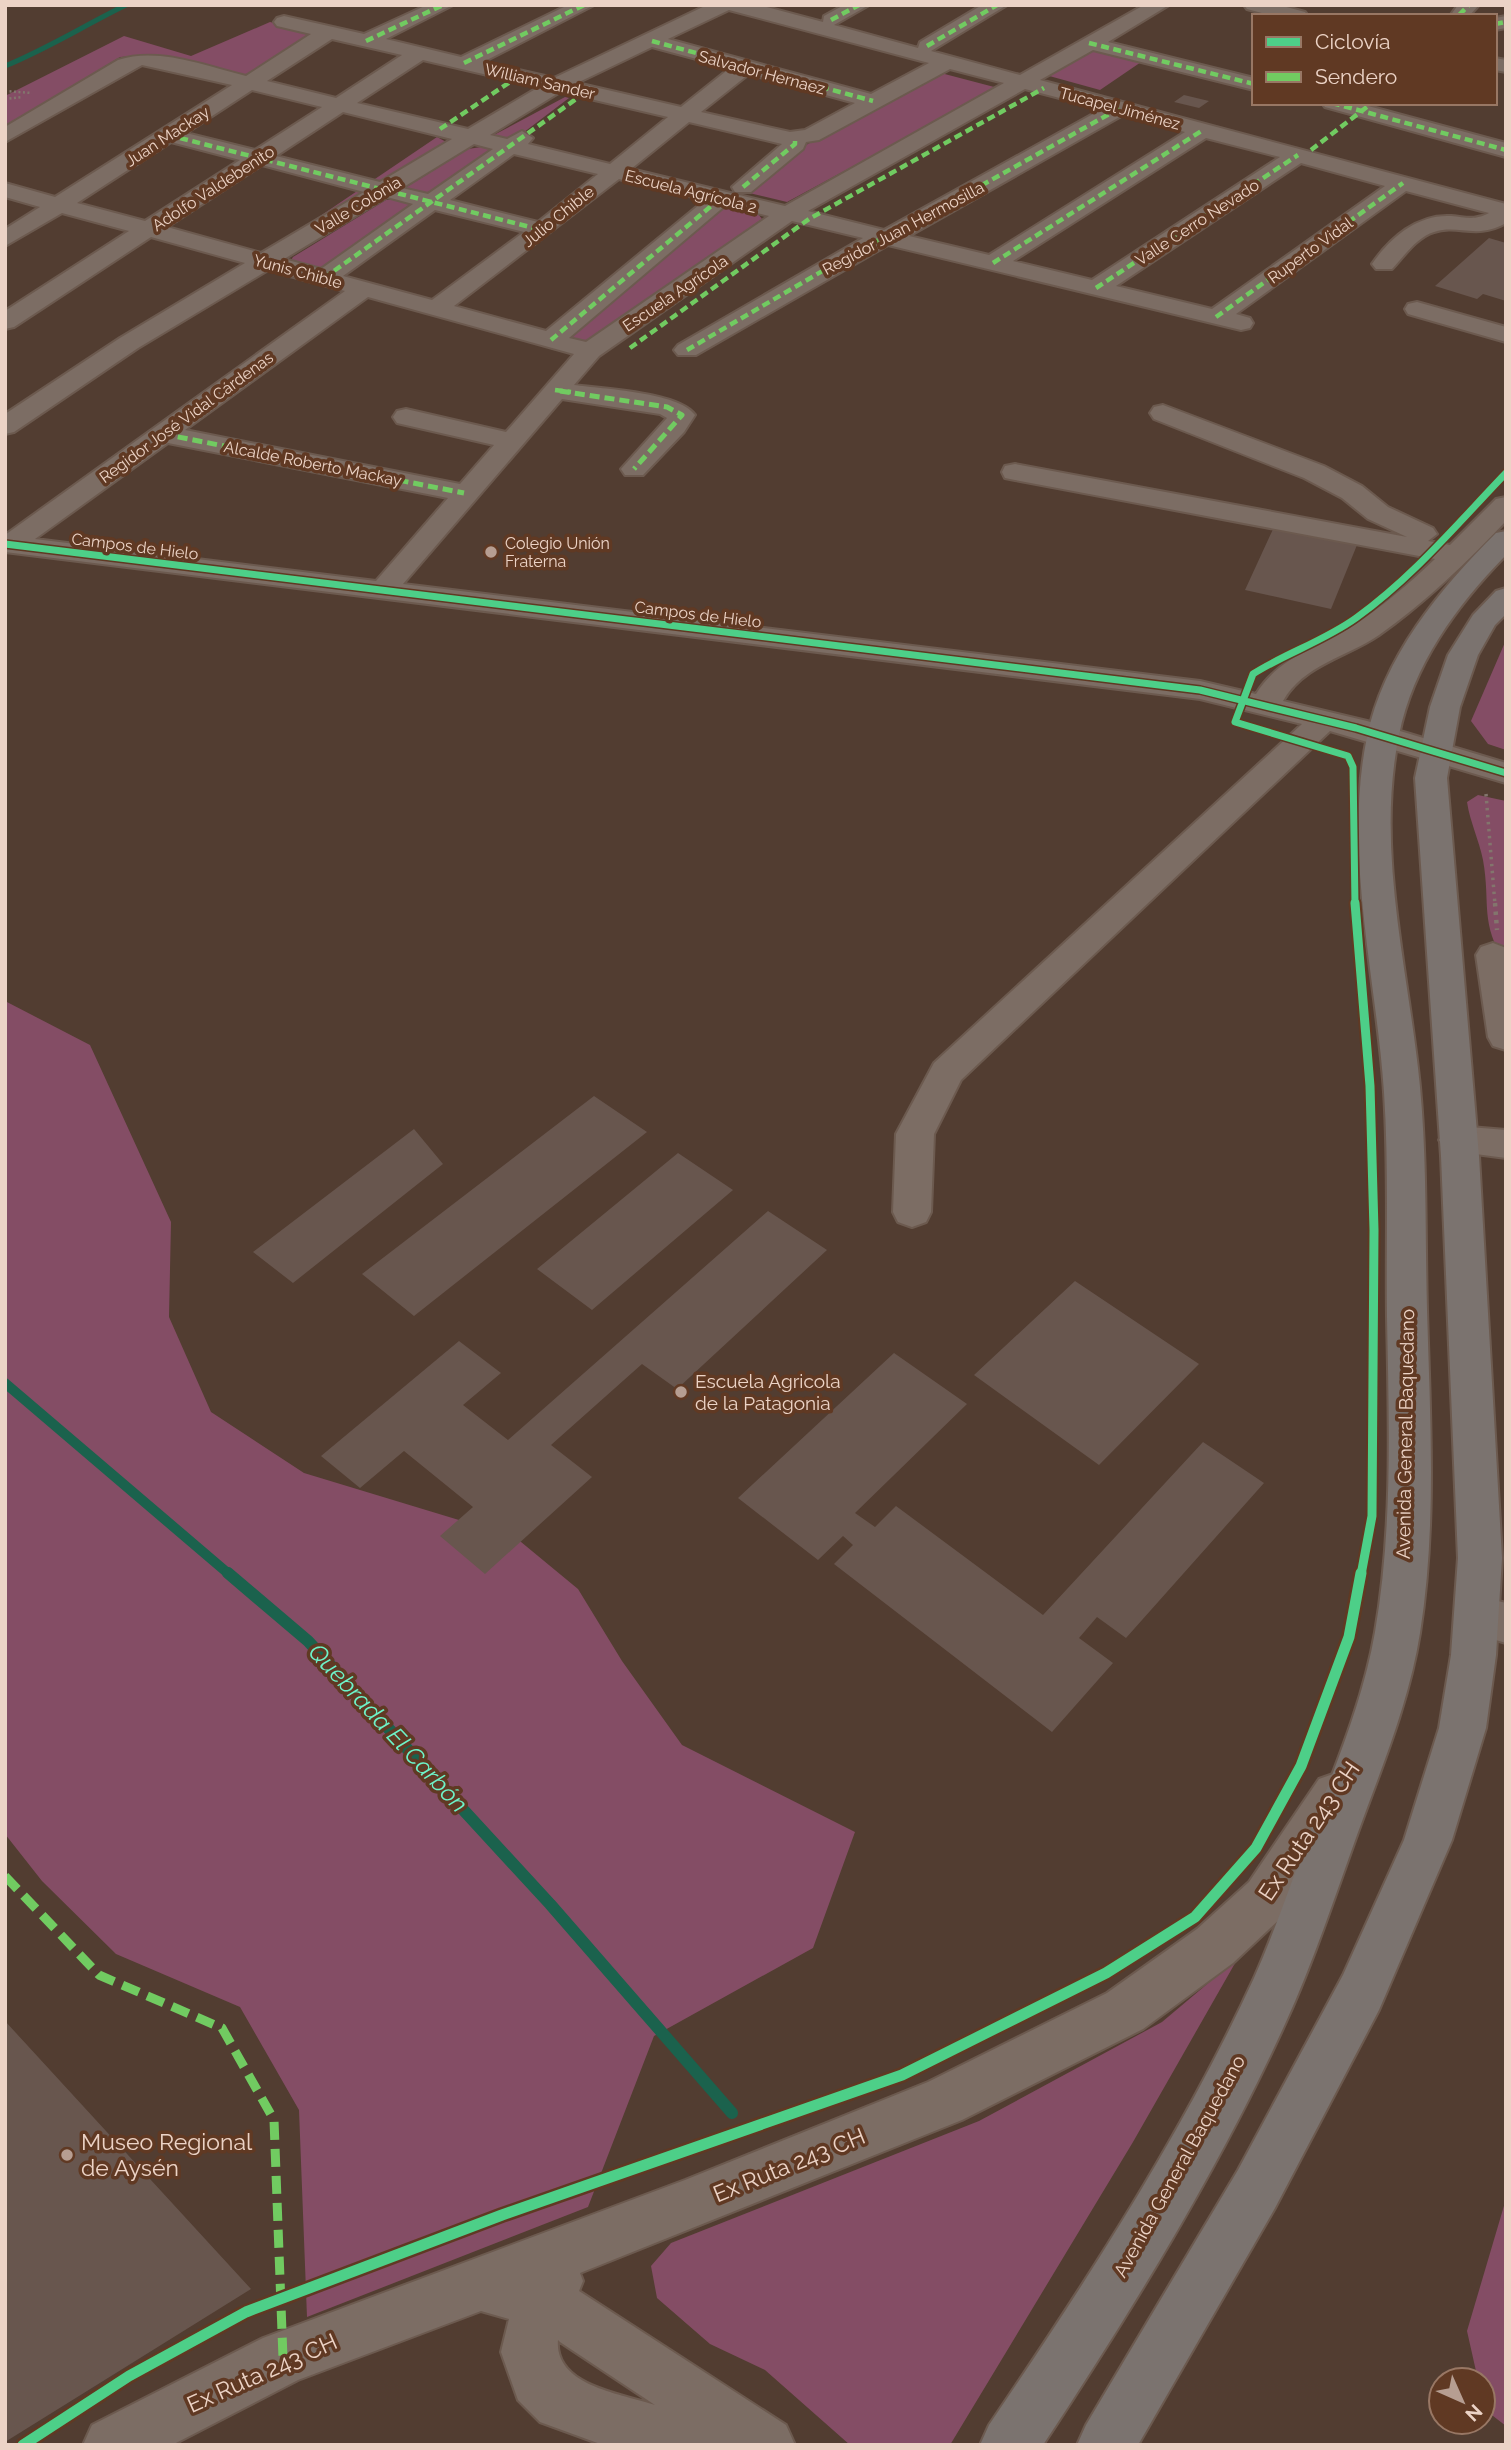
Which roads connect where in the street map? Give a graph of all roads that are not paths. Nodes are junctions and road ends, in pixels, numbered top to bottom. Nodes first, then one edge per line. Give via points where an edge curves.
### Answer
1 (443, 5) edge
2 (584, 5) edge
3 (723, 5) edge
4 (735, 5) edge
5 (776, 5) edge
6 (859, 5) edge
7 (997, 5) edge
8 (1159, 5) edge
9 (1254, 5) edge
10 (317, 10) dead end
11 (1289, 14) edge
12 (831, 20) junction
13 (329, 32) junction
14 (366, 41) junction
15 (652, 41) junction
16 (1089, 43) junction
17 (927, 46) junction
18 (420, 53) junction
19 (947, 62) junction
20 (464, 63) junction
21 (744, 67) junction
22 (519, 76) junction
23 (1026, 78) junction
24 (249, 83) junction
25 (1252, 84) edge
26 (556, 85) junction
27 (586, 92) junction
28 (873, 101) junction
29 (1350, 105) edge
30 (343, 106) junction
31 (1367, 107) edge
32 (1120, 108) junction
33 (686, 116) junction
34 (440, 129) junction
35 (1203, 130) junction
36 (167, 135) junction
37 (5, 136) edge
38 (469, 136) junction
39 (796, 139) junction
40 (510, 146) junction
41 (1506, 150) edge
42 (1304, 153) junction
43 (261, 158) junction
44 (612, 172) junction
45 (1403, 183) junction
46 (385, 189) junction
47 (5, 190) edge
48 (732, 192) junction
49 (433, 201) junction
50 (1506, 203) edge
51 (58, 205) junction
52 (1506, 212) edge
53 (786, 214) junction
54 (149, 230) junction
55 (542, 230) junction
56 (885, 237) junction
57 (5, 239) edge
58 (264, 262) junction
59 (993, 263) junction
60 (1384, 264) dead end
61 (324, 278) junction
62 (1096, 288) junction
63 (364, 289) junction
64 (435, 309) junction
65 (1417, 309) dead end
66 (1216, 317) junction
67 (5, 321) edge
68 (1241, 323) dead end
69 (1506, 335) edge
70 (551, 340) junction
71 (687, 350) dead end
72 (590, 351) junction
73 (555, 390) junction
74 (1163, 413) dead end
75 (405, 417) dead end
76 (5, 426) edge
77 (163, 434) junction
78 (510, 441) junction
79 (634, 469) dead end
80 (1015, 472) dead end
81 (464, 493) junction
82 (1506, 505) edge
83 (1506, 539) edge
84 (7, 545) edge
85 (1458, 555) junction
86 (383, 590) junction
87 (1506, 597) edge
88 (1266, 704) junction
89 (1324, 720) junction
90 (1383, 737) junction
91 (1436, 754) junction
92 (1500, 785) edge
93 (1499, 967) edge
94 (1506, 1037) edge
95 (1458, 1140) junction
96 (1506, 1144) edge
97 (912, 1212) dead end
98 (1492, 1619) edge
99 (1367, 1746) junction
100 (575, 2248) junction
101 (481, 2284) junction
102 (545, 2302) junction
103 (112, 2445) edge
104 (690, 2445) edge
105 (766, 2445) edge
106 (1009, 2445) edge
107 (1106, 2445) edge

1 - 14 street
2 - 20 street
3 - 15 street, Valle Colonia
4 - 19 street, Tucapel Jiménez
5 - 12 street, Tucapel Jiménez
6 - 12 street
7 - 17 street
8 - 16 street, Escuela Agrícola
9 - 11 street
10 - 13 street, William Sander via 286,22
12 - 17 street, Tucapel Jiménez
13 - 14 street, William Sander
13 - 24 street, Juan Mackay
14 - 18 street, William Sander
15 - 21 street, Salvador Hernaez
15 - 26 street, Valle Colonia
16 - 23 street, Escuela Agrícola
16 - 25 street
17 - 23 street, Tucapel Jiménez
18 - 20 street, William Sander
18 - 30 street, Adolfo Valdebenito
19 - 23 street, Tucapel Jiménez
19 - 28 street
20 - 22 street, William Sander
21 - 28 street, Salvador Hernaez
21 - 33 street, Julio Chible
22 - 26 street, William Sander
22 - 34 street
23 - 32 street, Tucapel Jiménez
23 - 42 street, Tucapel Jiménez
23 - 53 street, Escuela Agrícola
24 - 30 street, Escuela Agrícola 2
24 - 36 street, Juan Mackay
24 - 37 street, Escuela Agrícola 2 via 141,59
26 - 27 street, William Sander
26 - 38 street, Valle Colonia
27 - 33 street, William Sander
27 - 40 street, Valle Colonia
28 - 39 street
29 - 31 street
30 - 34 street, Escuela Agrícola 2
30 - 43 street, Adolfo Valdebenito
31 - 41 street
31 - 42 street, Valle Cerro Nevado
32 - 35 street, Tucapel Jiménez
32 - 56 street, Regidor Juan Hermosilla
33 - 39 street, William Sander
33 - 44 street, Julio Chible
34 - 38 street, Escuela Agrícola 2
35 - 42 street, Tucapel Jiménez
35 - 59 street
36 - 43 street
36 - 51 street, Juan Mackay
38 - 40 street, Escuela Agrícola 2
38 - 46 street, Valle Colonia
39 - 48 street
40 - 44 street, Escuela Agrícola 2
40 - 49 street, Valle Colonia
42 - 45 street, Tucapel Jiménez
42 - 50 street, Tucapel Jiménez
42 - 62 street, Valle Cerro Nevado
43 - 46 street
43 - 54 street, Adolfo Valdebenito
44 - 48 street, Escuela Agrícola 2
44 - 55 street, Julio Chible
45 - 52 street, Tucapel Jiménez
45 - 66 street, Ruperto Vidal
46 - 49 street
46 - 58 street, Valle Colonia
47 - 51 street, Yunis Chible
48 - 53 street, Escuela Agrícola 2
48 - 70 street
49 - 55 street
49 - 61 street, Valle Colonia
51 - 54 street, Yunis Chible
51 - 57 street, Juan Mackay
52 - 60 street via 1485,227 1433,224 1418,230
53 - 56 street, Escuela Agrícola 2
53 - 72 street, Escuela Agrícola
54 - 58 street, Yunis Chible
54 - 67 street, Adolfo Valdebenito
55 - 64 street, Julio Chible
56 - 59 street, Escuela Agrícola 2
56 - 71 street, Regidor Juan Hermosilla
58 - 61 street, Yunis Chible
58 - 76 street, Valle Colonia via 129,343
59 - 62 street, Escuela Agrícola 2
61 - 63 street, Yunis Chible
62 - 66 street, Escuela Agrícola 2
63 - 64 street, Yunis Chible
63 - 77 street, Regidor José Vidal Cárdenas
64 - 70 street, Yunis Chible
65 - 69 street
66 - 68 street, Escuela Agrícola 2
70 - 72 street, Yunis Chible
72 - 73 street, Escuela Agrícola
73 - 78 street, Escuela Agrícola
73 - 79 street via 667,407 682,415
74 - 85 street via 1314,472 1352,492 1378,513
75 - 78 street
77 - 81 street, Alcalde Roberto Mackay
77 - 84 street, Regidor José Vidal Cárdenas
78 - 81 street, Escuela Agrícola
80 - 85 street
81 - 86 street, Escuela Agrícola
82 - 85 street
83 - 90 main road, Avenida General Baquedano via 1446,603 1406,664
84 - 86 street, Campos de Hielo
85 - 88 street via 1366,631 1280,679
86 - 88 street, Campos de Hielo via 1188,688
87 - 91 main road via 1483,621 1464,655 1445,707
88 - 89 street, Campos de Hielo
89 - 90 street, Campos de Hielo
89 - 97 street via 947,1072 915,1134
90 - 91 street, Campos de Hielo
90 - 99 main road, Avenida General Baquedano via 1378,852 1402,1094 1409,1398 1407,1541 1397,1635
91 - 92 street
91 - 95 main road via 1431,802
93 - 94 street
95 - 96 street
95 - 98 main road via 1480,1544
98 - 107 main road via 1457,1752 1419,1865 1372,1972 1320,2075
99 - 100 street, Ex Ruta 243 CH via 1266,1899 1215,1946 1125,2011 944,2102
99 - 106 main road, Avenida General Baquedano via 1266,2008 1206,2126
100 - 101 street, Ex Ruta 243 CH
100 - 102 street
101 - 102 street
101 - 103 street, Ex Ruta 243 CH via 283,2358
102 - 104 street via 531,2333 529,2352 538,2380 560,2402
102 - 105 street via 649,2365

